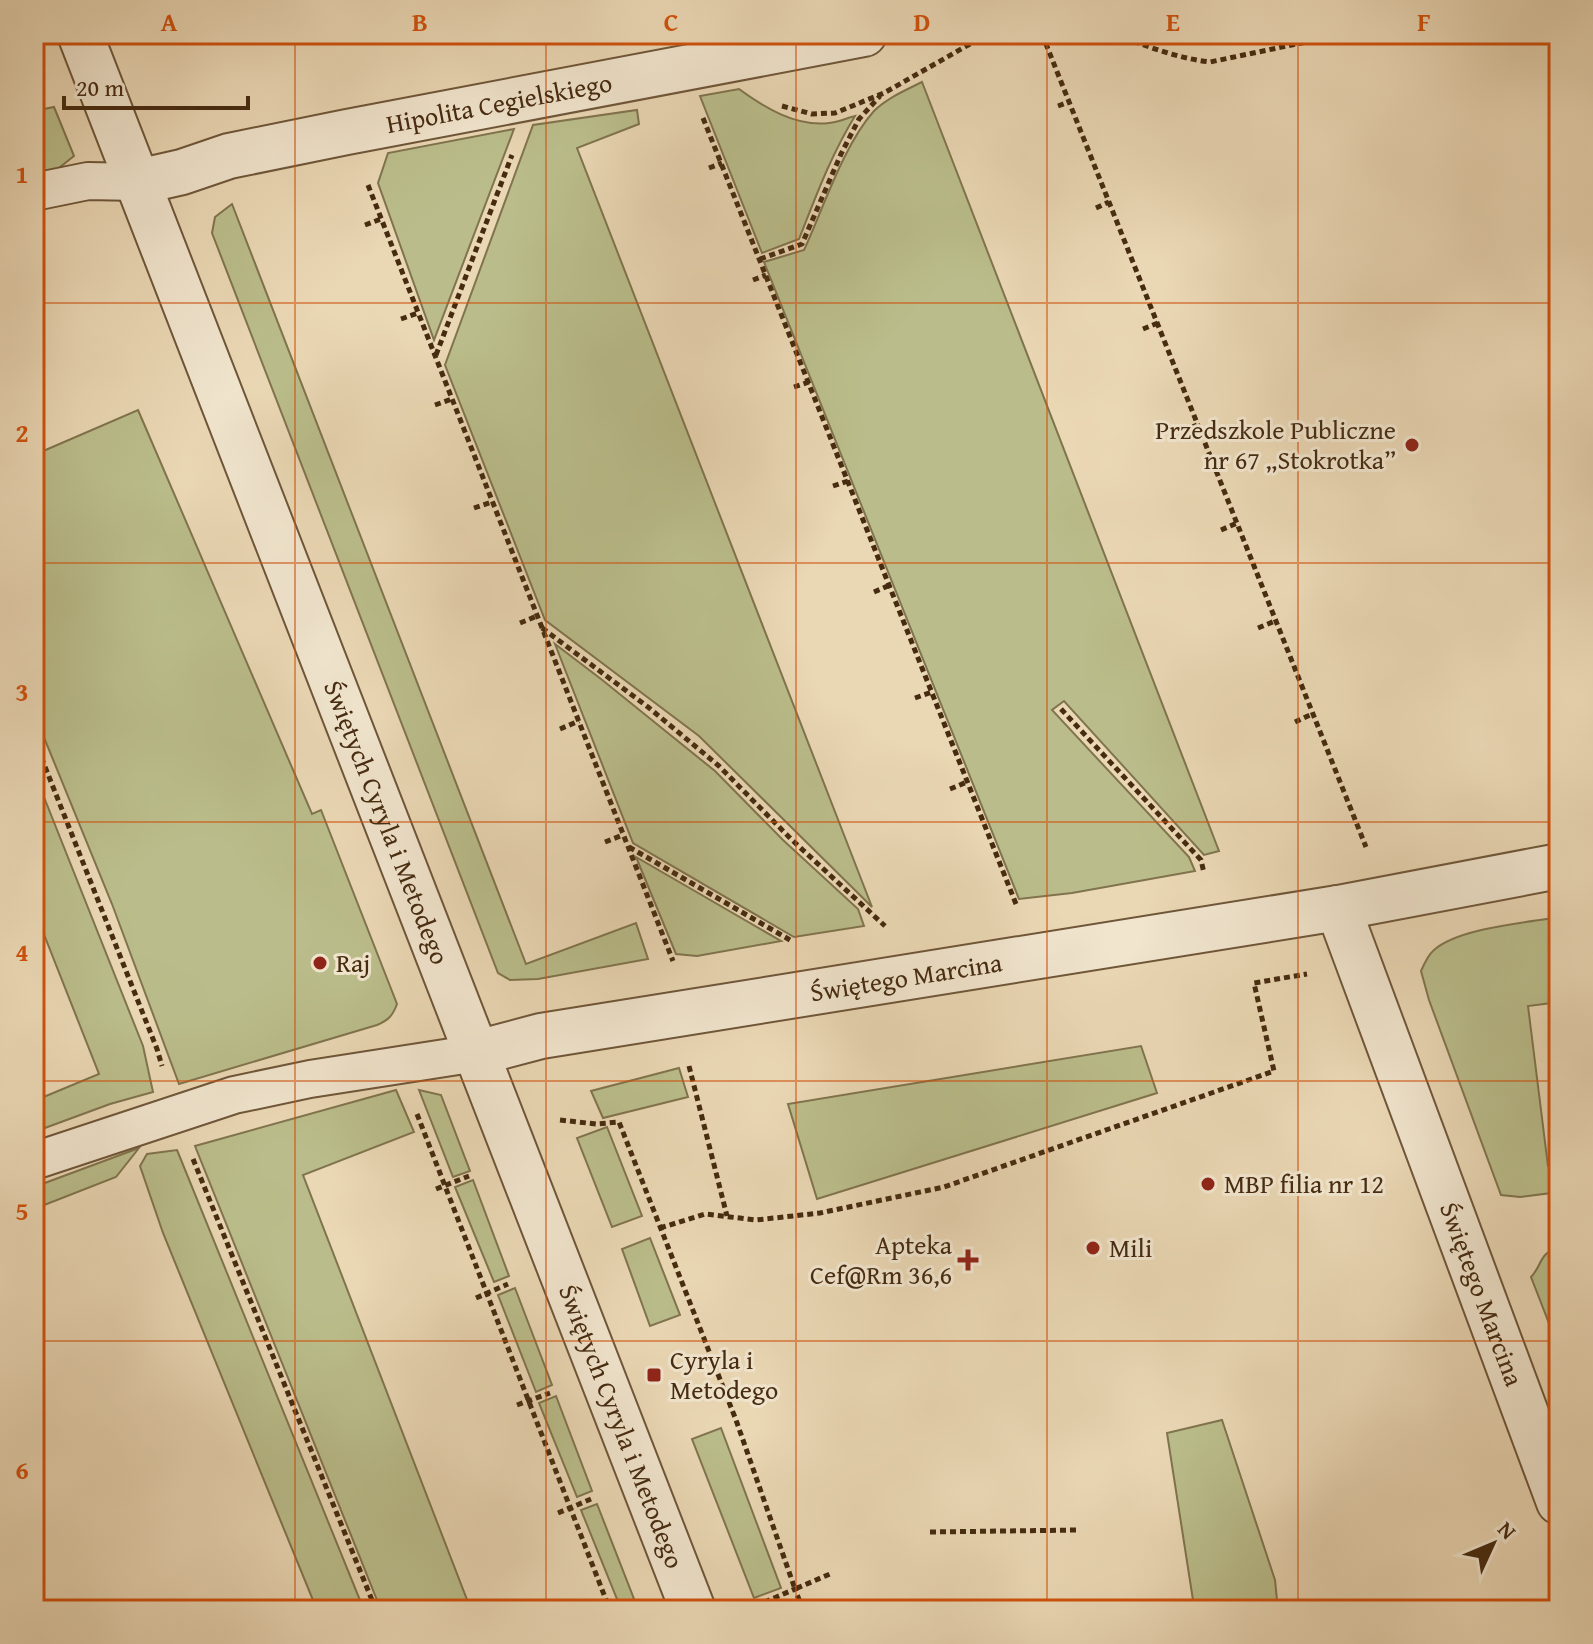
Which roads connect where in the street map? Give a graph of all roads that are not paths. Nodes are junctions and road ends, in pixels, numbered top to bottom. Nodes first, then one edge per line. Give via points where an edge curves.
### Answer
1 (80, 34) edge
2 (864, 34) edge
3 (138, 182) junction
4 (34, 192) edge
5 (1559, 866) edge
6 (1338, 908) junction
7 (477, 1053) junction
8 (34, 1161) edge
9 (1559, 1502) edge
10 (693, 1610) edge

1 - 3 street, Świętych Cyryla i Metodego
2 - 3 street, Hipolita Cegielskiego via 229,156
3 - 4 lane via 88,181
3 - 7 street, Świętych Cyryla i Metodego
5 - 6 street, Świętego Marcina
6 - 7 street, Świętego Marcina via 541,1036
6 - 9 street, Świętego Marcina
7 - 8 lane via 234,1095
7 - 10 street, Świętych Cyryla i Metodego

